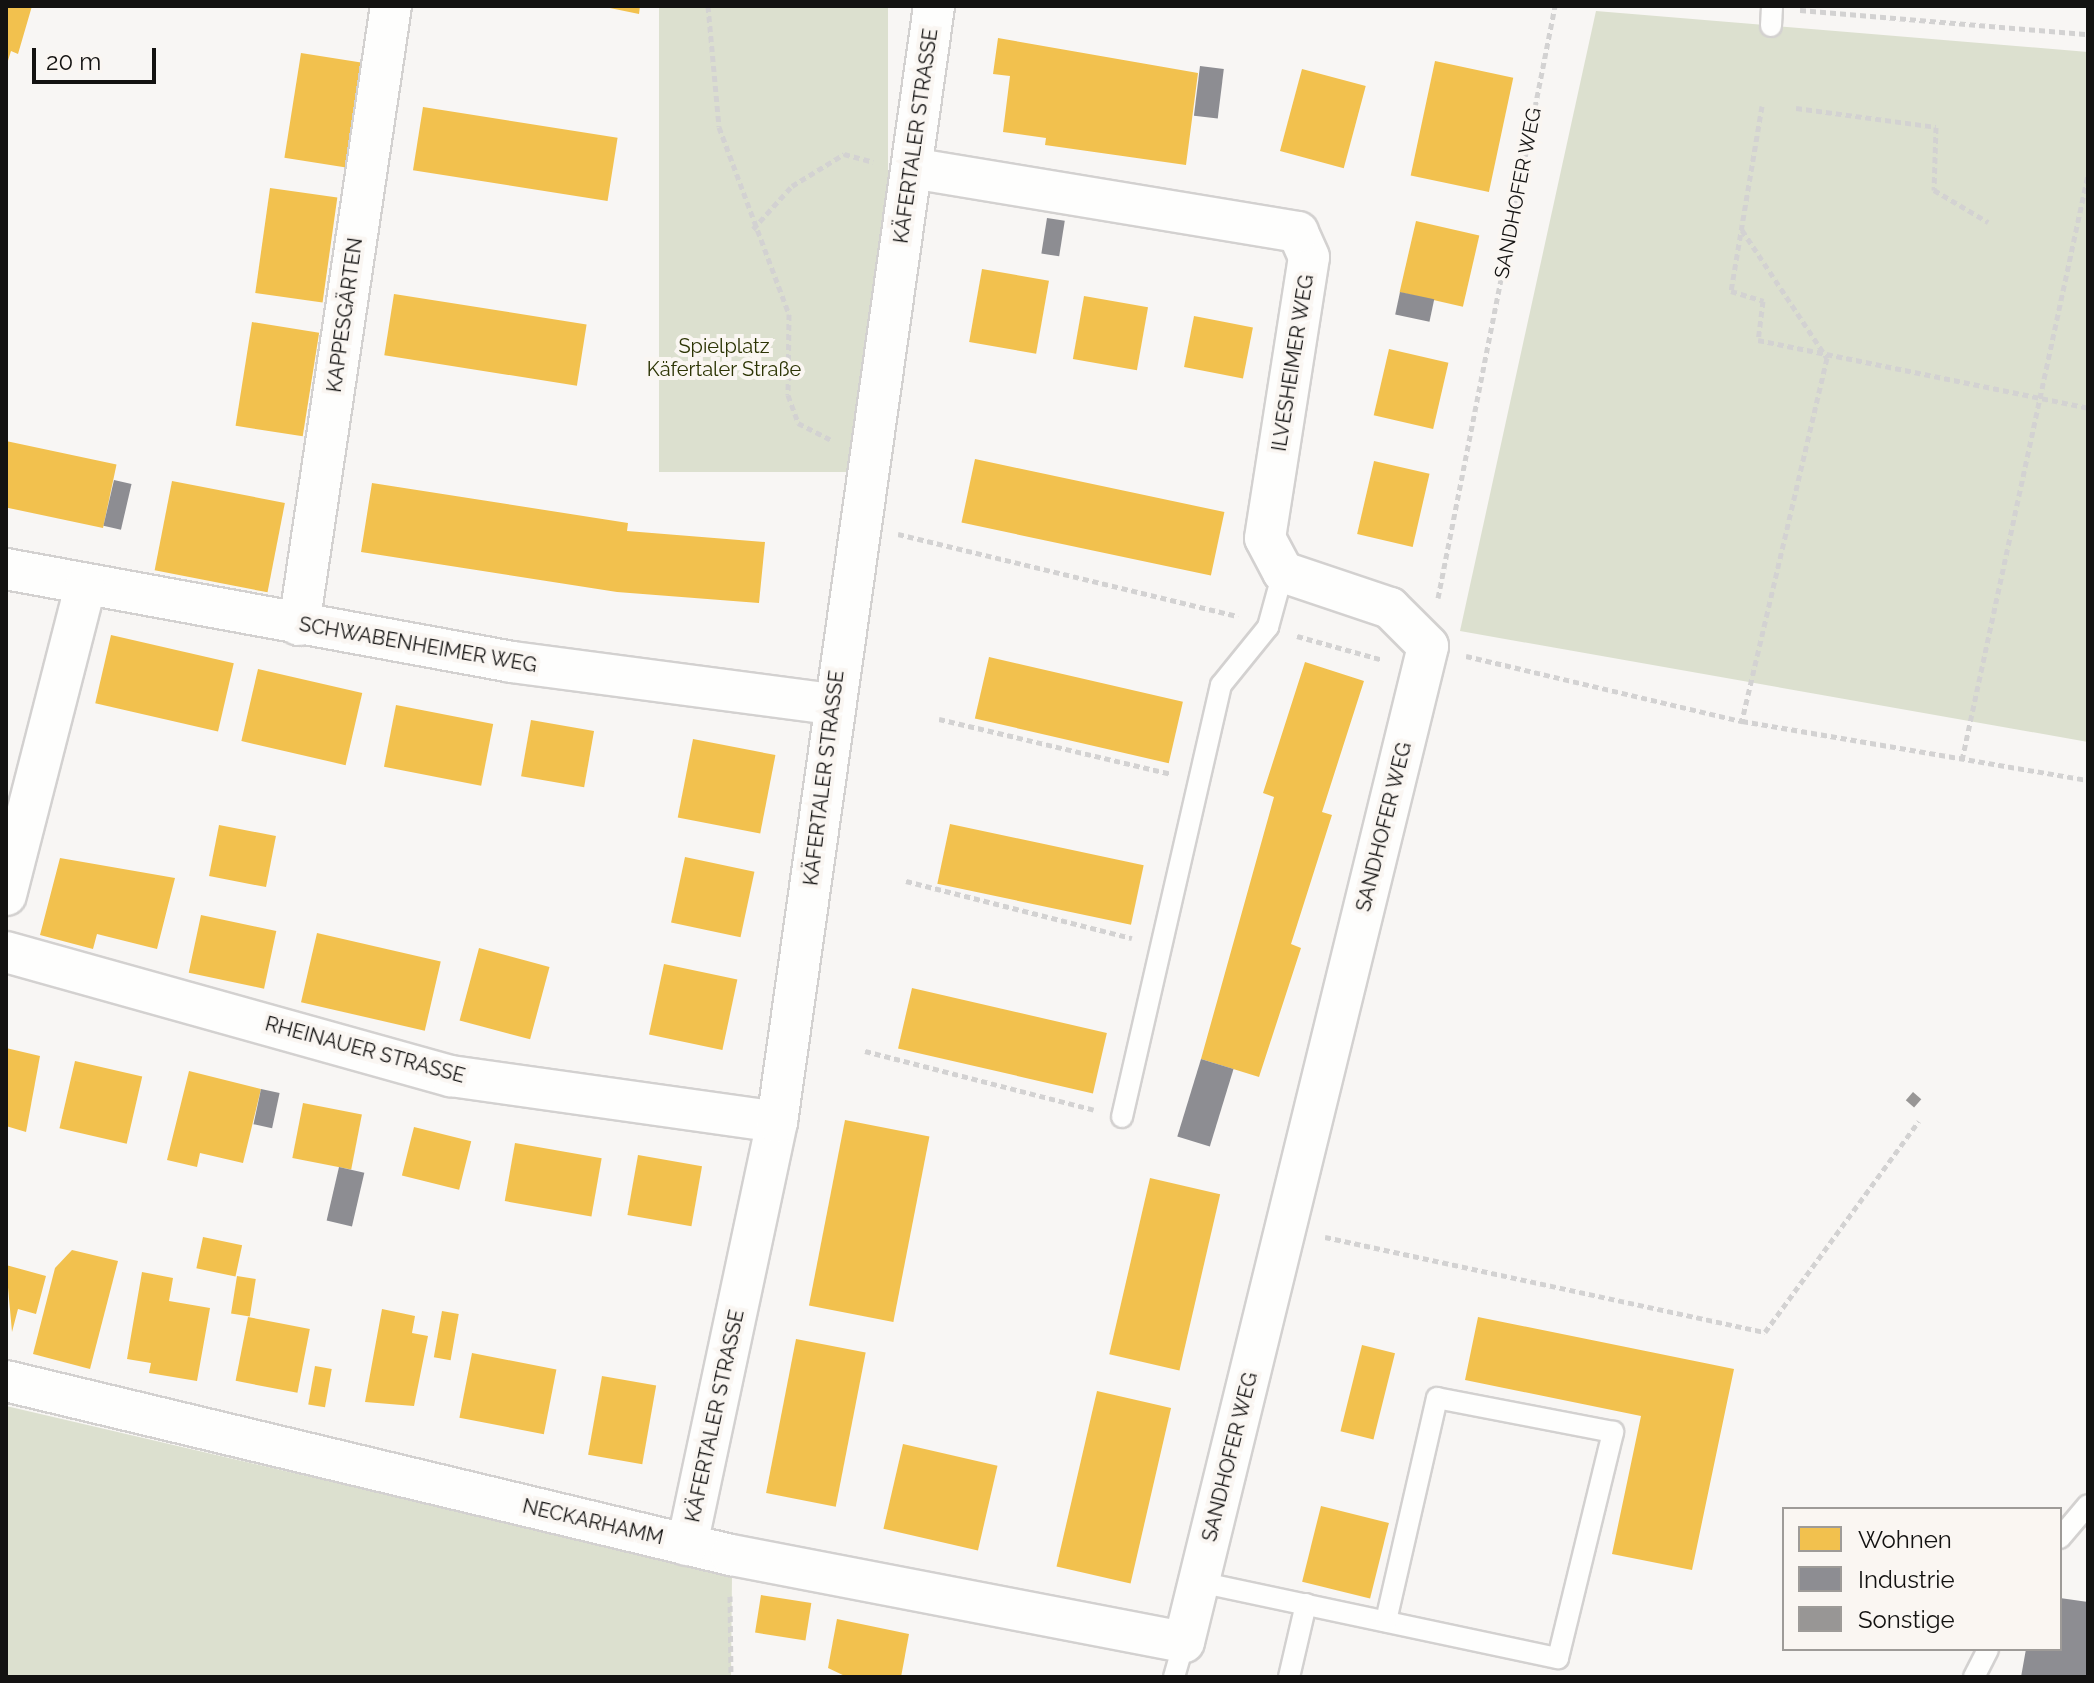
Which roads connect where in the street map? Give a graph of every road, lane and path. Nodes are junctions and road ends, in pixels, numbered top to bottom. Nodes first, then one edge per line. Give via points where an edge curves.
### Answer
1 (391, 6) edge
2 (708, 6) edge
3 (934, 6) edge
4 (1555, 6) edge
5 (1771, 14) edge
6 (2088, 34) edge
7 (1762, 106) dead end
8 (1796, 108) dead end
9 (912, 168) junction
10 (2088, 175) edge
11 (1988, 222) dead end
12 (753, 230) junction
13 (1742, 230) junction
14 (1827, 358) junction
15 (2042, 399) junction
16 (2088, 408) edge
17 (869, 449) junction
18 (858, 526) junction
19 (6, 569) edge
20 (1283, 572) junction
21 (85, 588) junction
22 (299, 625) junction
23 (1268, 627) junction
24 (1428, 646) junction
25 (833, 704) junction
26 (939, 719) dead end
27 (1742, 721) junction
28 (1962, 760) junction
29 (1196, 780) junction
30 (2088, 780) edge
31 (906, 881) dead end
32 (6, 895) edge
33 (1160, 946) junction
34 (6, 952) edge
35 (865, 1051) dead end
36 (1122, 1117) joint
37 (1919, 1121) dead end
38 (777, 1122) junction
39 (1286, 1228) junction
40 (6, 1381) edge
41 (2088, 1505) edge
42 (2062, 1536) edge
43 (687, 1545) junction
44 (1199, 1582) junction
45 (1306, 1604) junction
46 (730, 1613) dead end
47 (1386, 1621) junction
48 (1987, 1651) edge
49 (1179, 1660) edge
50 (731, 1677) edge
51 (1289, 1677) edge
52 (1974, 1677) edge

1 - 22 street, KAPPESGÄRTEN
2 - 12 path via 719,127 750,199
3 - 9 street, KÄFERTALER STRASSE
4 - 24 path, SANDHOFER WEG
5 - 6 path
7 - 13 path
8 - 11 path via 1936,127 1934,190
9 - 12 path via 844,154 792,186
9 - 17 street, KÄFERTALER STRASSE
9 - 20 street, ILVESHEIMER WEG via 1298,232 1309,257 1265,538
10 - 15 path
12 - 17 path via 789,314 788,395 798,423
13 - 14 path
13 - 14 path via 1731,291 1763,301 1758,340
14 - 15 path
14 - 27 path
15 - 16 path
15 - 28 path
17 - 18 street, KÄFERTALER STRASSE
18 - 23 path via 968,548
18 - 25 street, KÄFERTALER STRASSE
19 - 21 street, SCHWABENHEIMER WEG
20 - 23 lane
20 - 24 street via 1390,608
21 - 22 street, SCHWABENHEIMER WEG
21 - 32 street
22 - 25 street, SCHWABENHEIMER WEG
23 - 24 path via 1378,662
23 - 29 lane via 1221,685
24 - 27 path
24 - 39 street, SANDHOFER WEG
25 - 38 street, KÄFERTALER STRASSE
26 - 29 path
27 - 28 path
28 - 30 path
29 - 33 lane
31 - 33 path
33 - 36 lane
34 - 38 street, RHEINAUER STRASSE via 451,1076
35 - 36 path
37 - 39 path via 1765,1332
38 - 43 street, KÄFERTALER STRASSE
39 - 44 street, SANDHOFER WEG
40 - 43 street, NECKARHAMM
41 - 42 lane
43 - 49 street, NECKARHAMM
44 - 45 lane
44 - 49 street, SANDHOFER WEG
45 - 47 lane
45 - 51 lane
46 - 50 path
47 - 47 lane via 1558,1658 1613,1432 1437,1398
48 - 52 lane

